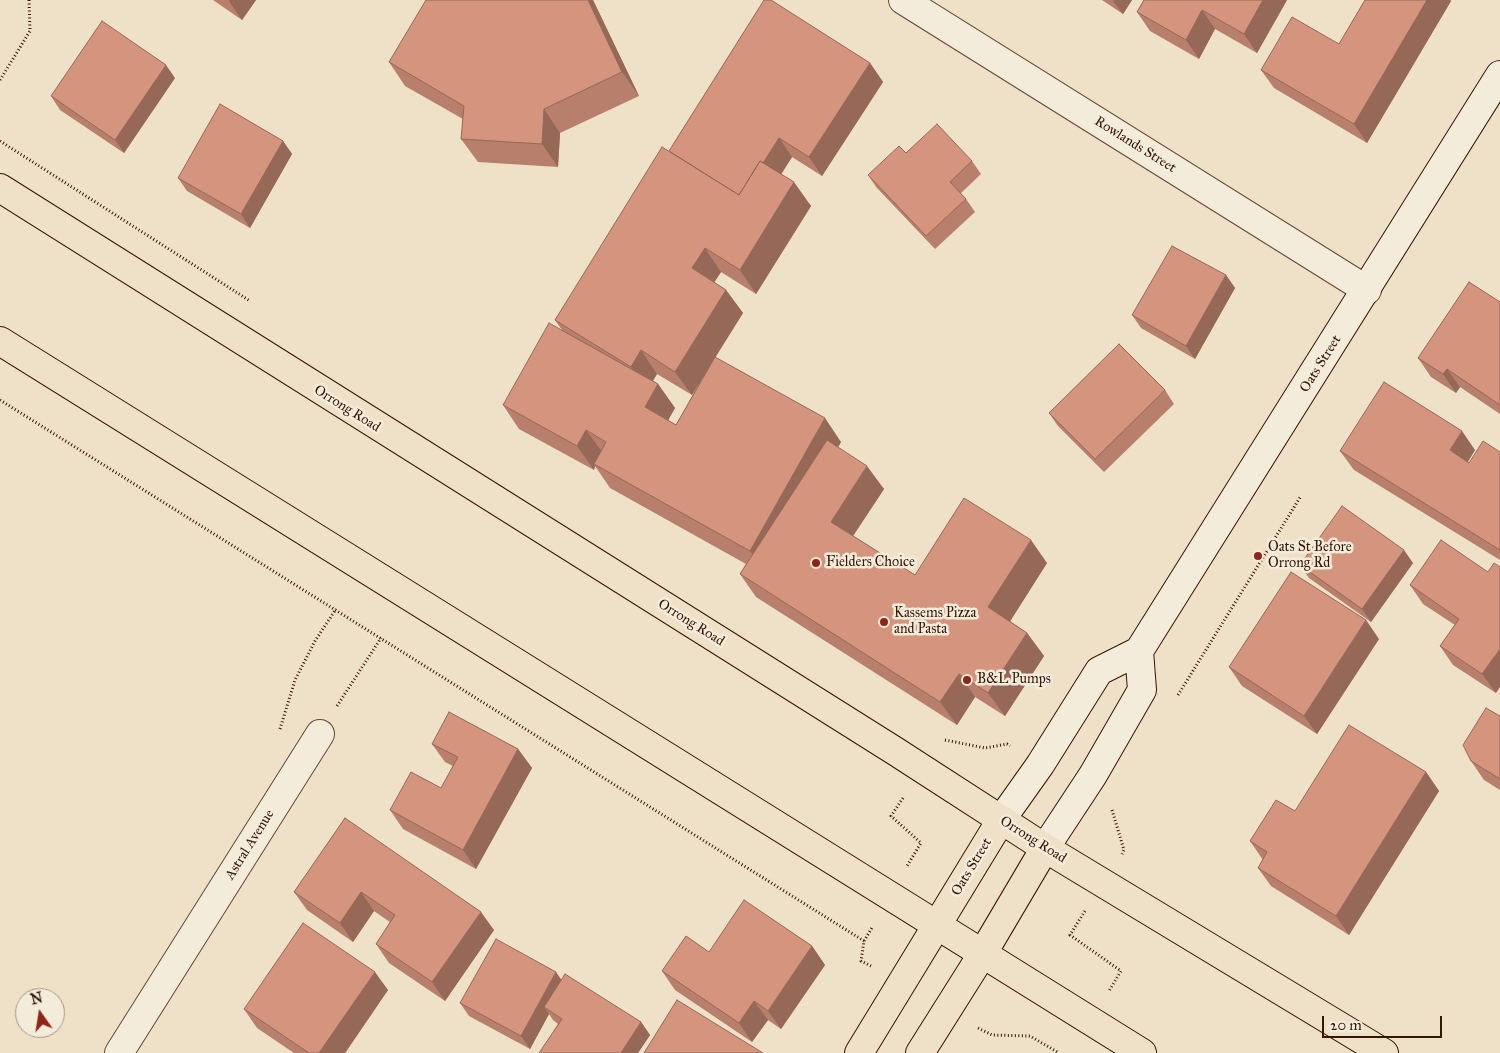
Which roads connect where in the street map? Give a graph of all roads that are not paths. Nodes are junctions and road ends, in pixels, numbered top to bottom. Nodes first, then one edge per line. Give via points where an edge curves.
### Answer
1 (903, 0) edge
2 (1500, 75) edge
3 (0, 188) edge
4 (1367, 290) junction
5 (0, 341) edge
6 (1139, 651) junction
7 (320, 734) road end
8 (1001, 820) junction
9 (1045, 848) junction
10 (937, 925) junction
11 (983, 954) junction
12 (120, 1053) edge
13 (858, 1053) edge
14 (920, 1053) edge
15 (1142, 1053) edge
16 (1384, 1053) edge

1 - 4 street, Rowlands Street
2 - 4 street, Oats Street
3 - 8 main road, Orrong Road
4 - 6 street, Oats Street
5 - 10 main road
6 - 8 street, Oats Street via 1100,671
6 - 9 street via 1142,690 1093,775
7 - 12 street, Astral Avenue
8 - 9 main road, Orrong Road
8 - 10 main road, Oats Street
9 - 11 main road
9 - 16 main road, Orrong Road
10 - 11 main road
10 - 13 main road, Oats Street
11 - 14 main road
11 - 15 main road

